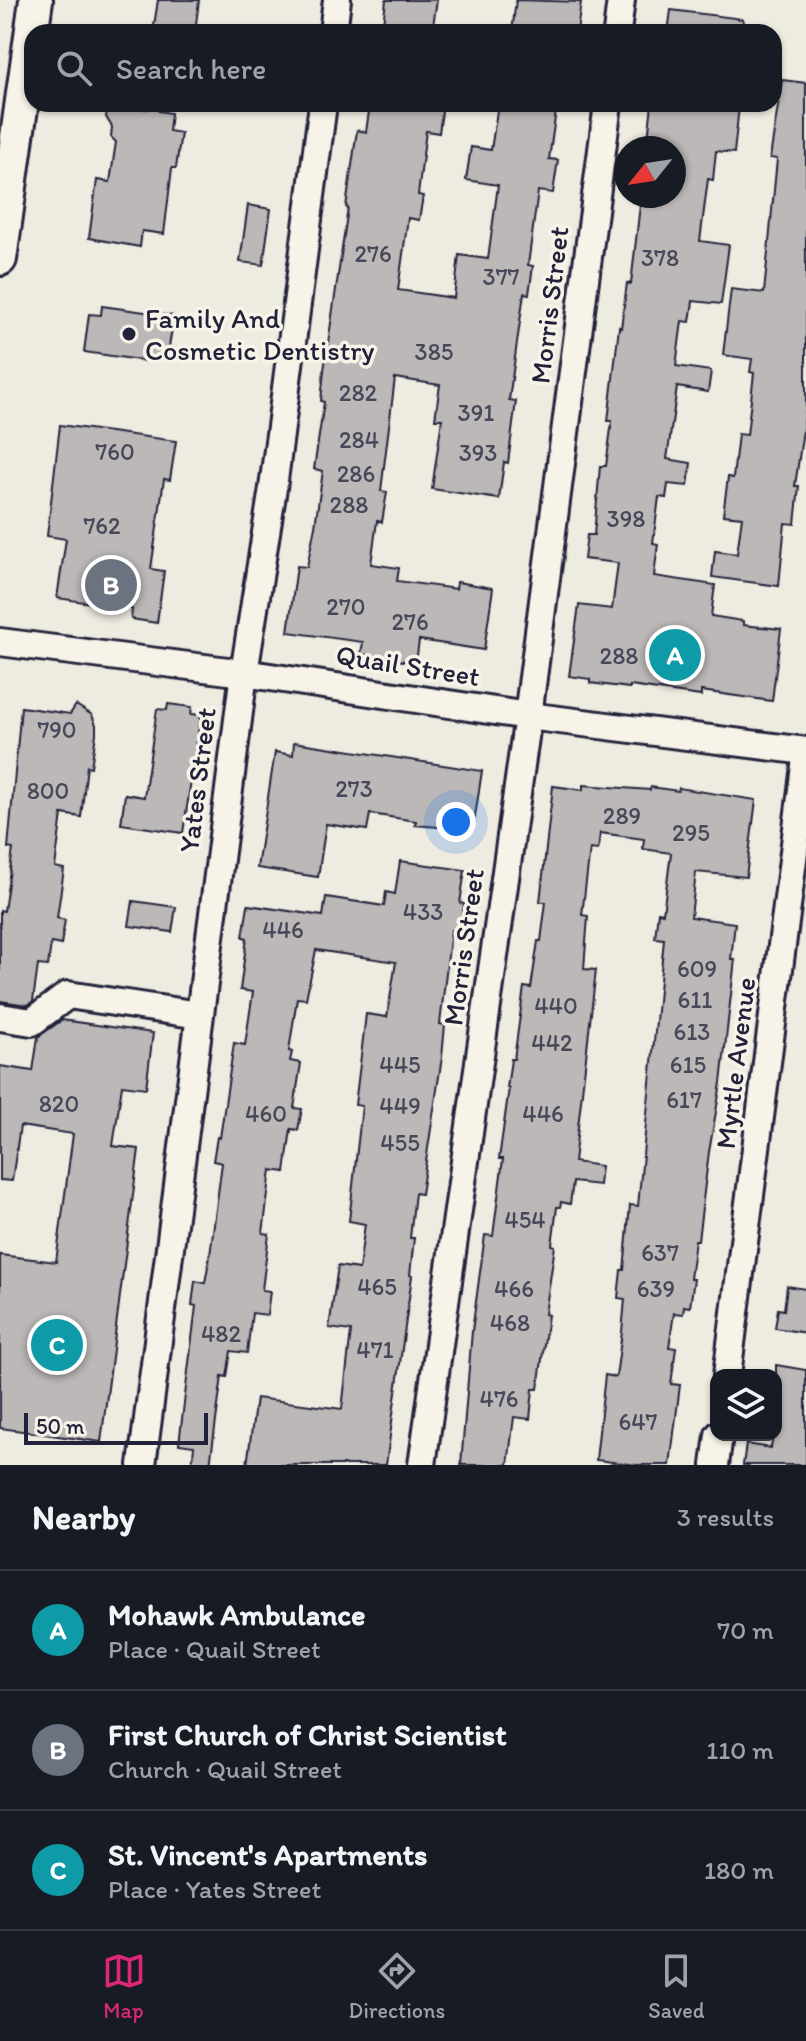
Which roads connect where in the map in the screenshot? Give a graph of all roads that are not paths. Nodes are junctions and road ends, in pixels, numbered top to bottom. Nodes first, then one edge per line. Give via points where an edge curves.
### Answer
1 (36, 0) edge
2 (337, 0) edge
3 (621, 0) edge
4 (32, 24) edge
5 (334, 24) edge
6 (618, 24) edge
7 (24, 72) edge
8 (322, 112) edge
9 (607, 112) edge
10 (4, 193) edge
11 (0, 259) edge
12 (0, 642) edge
13 (244, 673) junction
14 (528, 716) junction
15 (806, 751) edge
16 (806, 758) edge
17 (199, 1015) junction
18 (0, 1017) edge
19 (728, 1369) edge
20 (718, 1441) edge
21 (142, 1465) edge
22 (422, 1465) edge
23 (715, 1465) edge

1 - 4 main road
2 - 5 street
3 - 6 street
7 - 10 main road
8 - 13 street, Yates Street
9 - 14 street, Morris Street
10 - 11 main road
12 - 13 street, Quail Street
13 - 14 street, Quail Street
13 - 17 street, Yates Street
14 - 15 street, Quail Street
14 - 22 street, Morris Street
16 - 19 street, Myrtle Avenue
17 - 18 street via 68,995 32,1022
17 - 21 street, Yates Street
20 - 23 street

